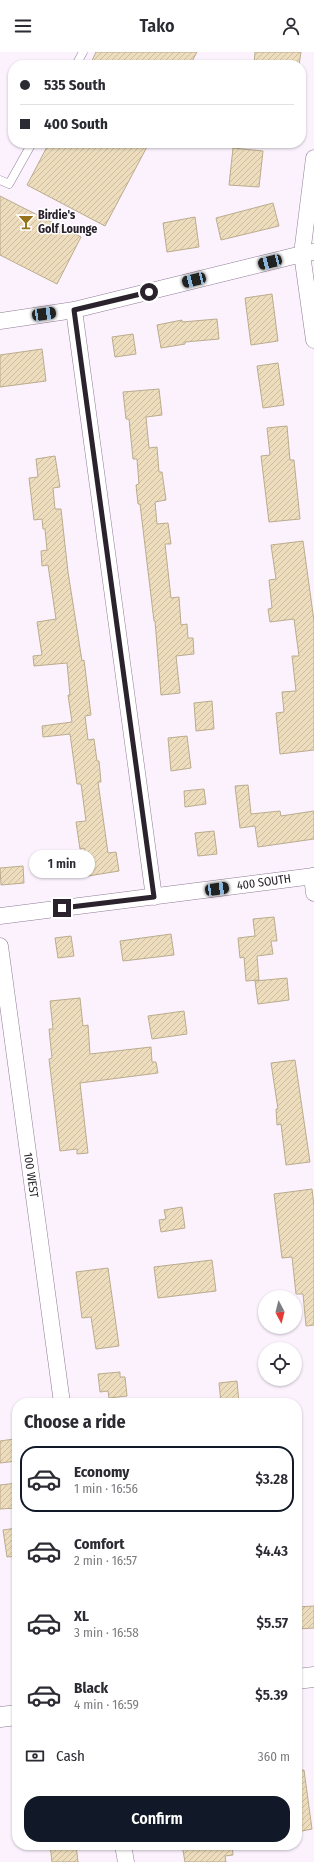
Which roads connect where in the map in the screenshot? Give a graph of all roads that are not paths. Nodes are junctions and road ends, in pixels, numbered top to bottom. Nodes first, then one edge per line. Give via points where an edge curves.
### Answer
1 (29, 148) edge
2 (314, 158) edge
3 (0, 180) edge
4 (308, 253) edge
5 (74, 310) junction
6 (0, 321) edge
7 (314, 340) edge
8 (313, 876) edge
9 (314, 893) edge
10 (154, 897) junction
11 (0, 916) edge
12 (0, 946) edge
13 (61, 1398) edge
14 (314, 1677) edge
15 (302, 1678) edge
16 (12, 1716) edge
17 (0, 1717) edge
18 (124, 1850) edge
19 (126, 1862) edge

1 - 3 lane via 10,184
2 - 4 street
4 - 5 street
4 - 7 street
5 - 6 street
5 - 10 street
8 - 9 street
8 - 10 street, 400 SOUTH
10 - 11 street, 400 SOUTH
12 - 13 street, 100 WEST
14 - 15 street
16 - 17 street
18 - 19 street

